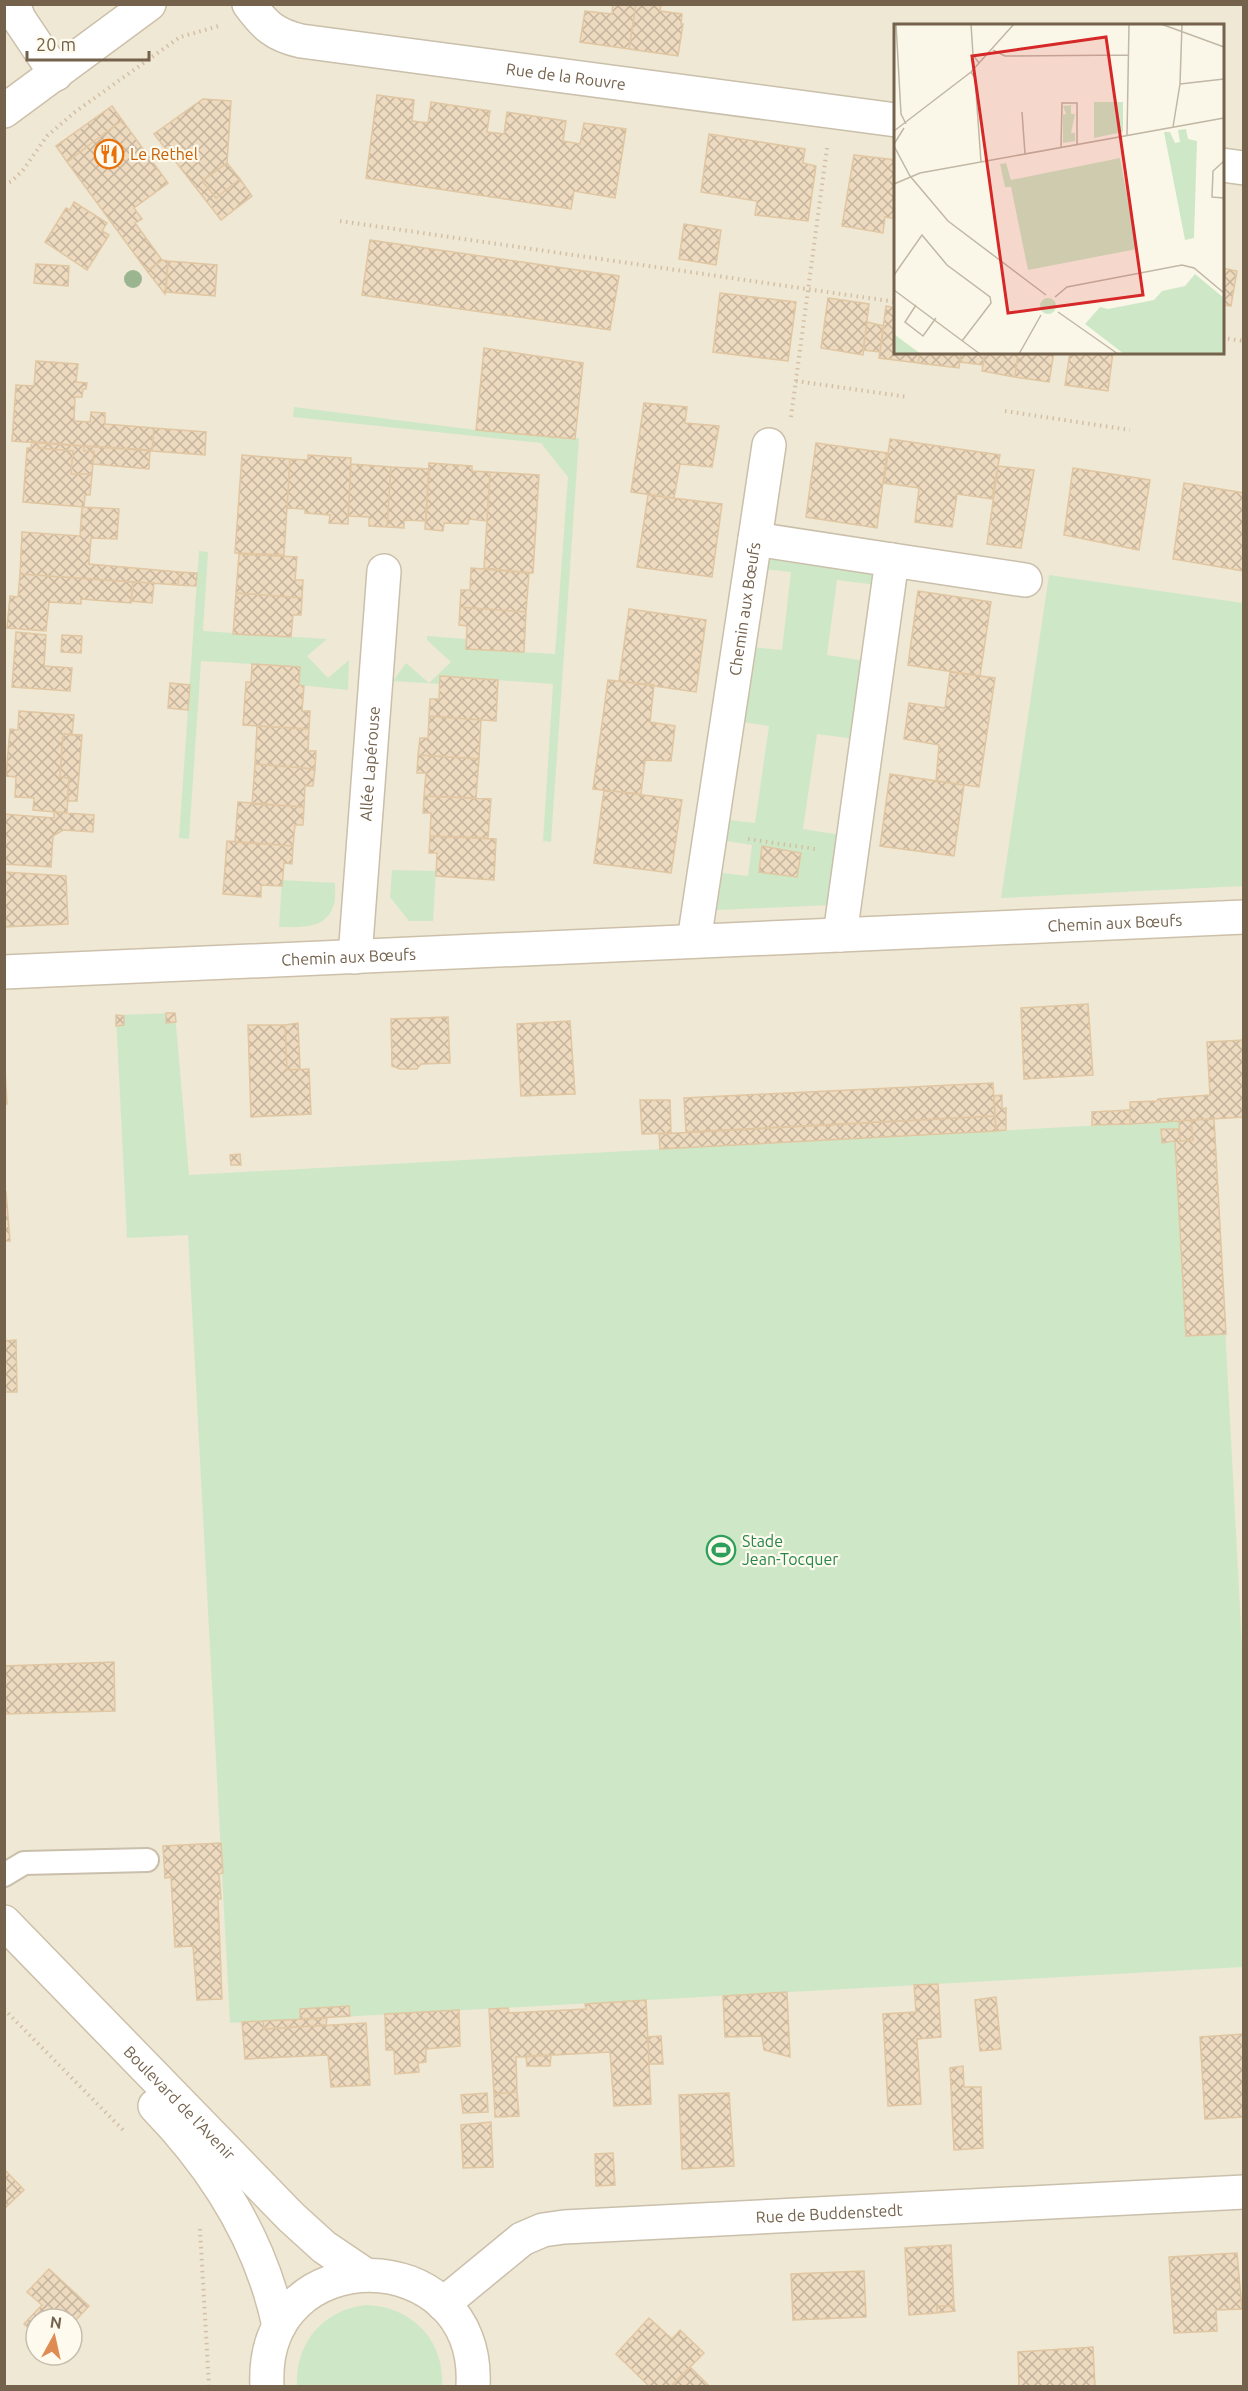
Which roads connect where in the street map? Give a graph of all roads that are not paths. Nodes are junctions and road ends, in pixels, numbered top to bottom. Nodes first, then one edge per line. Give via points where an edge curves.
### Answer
1 (13, 4) edge
2 (149, 4) edge
3 (238, 13) edge
4 (56, 74) junction
5 (4, 111) edge
6 (894, 120) edge
7 (1224, 165) edge
8 (1244, 168) edge
9 (769, 445) road end
10 (755, 539) junction
11 (892, 560) junction
12 (384, 571) dead end
13 (1025, 580) dead end
14 (1244, 917) edge
15 (840, 935) junction
16 (694, 941) junction
17 (355, 957) junction
18 (4, 972) edge
19 (147, 1860) dead end
20 (4, 1875) edge
21 (4, 1922) edge
22 (4, 1953) edge
23 (1244, 2192) edge
24 (364, 2274) junction
25 (442, 2304) junction
26 (279, 2326) junction
27 (267, 2386) edge
28 (472, 2386) edge

1 - 4 street
2 - 4 street
3 - 6 street, Rue de la Rouvre via 282,36 301,41
4 - 5 street
7 - 8 street
9 - 10 street
10 - 11 street, Chemin aux Bœufs
10 - 16 street, Chemin aux Bœufs
11 - 13 street, Chemin aux Bœufs
11 - 15 street
12 - 17 street, Allée Lapérouse
14 - 15 street, Chemin aux Bœufs
15 - 16 street, Chemin aux Bœufs
16 - 17 street, Chemin aux Bœufs
17 - 18 street, Chemin aux Bœufs
19 - 20 lane via 24,1863
21 - 24 street, Boulevard de l'Avenir via 291,2217 324,2247
22 - 26 street, Boulevard de l'Avenir via 162,2113 219,2185 245,2225 273,2298
23 - 25 street, Rue de Buddenstedt via 564,2227 522,2239
24 - 25 street via 405,2280
24 - 26 street via 331,2281 313,2291
25 - 28 street via 464,2335 471,2357
26 - 27 street via 267,2358

